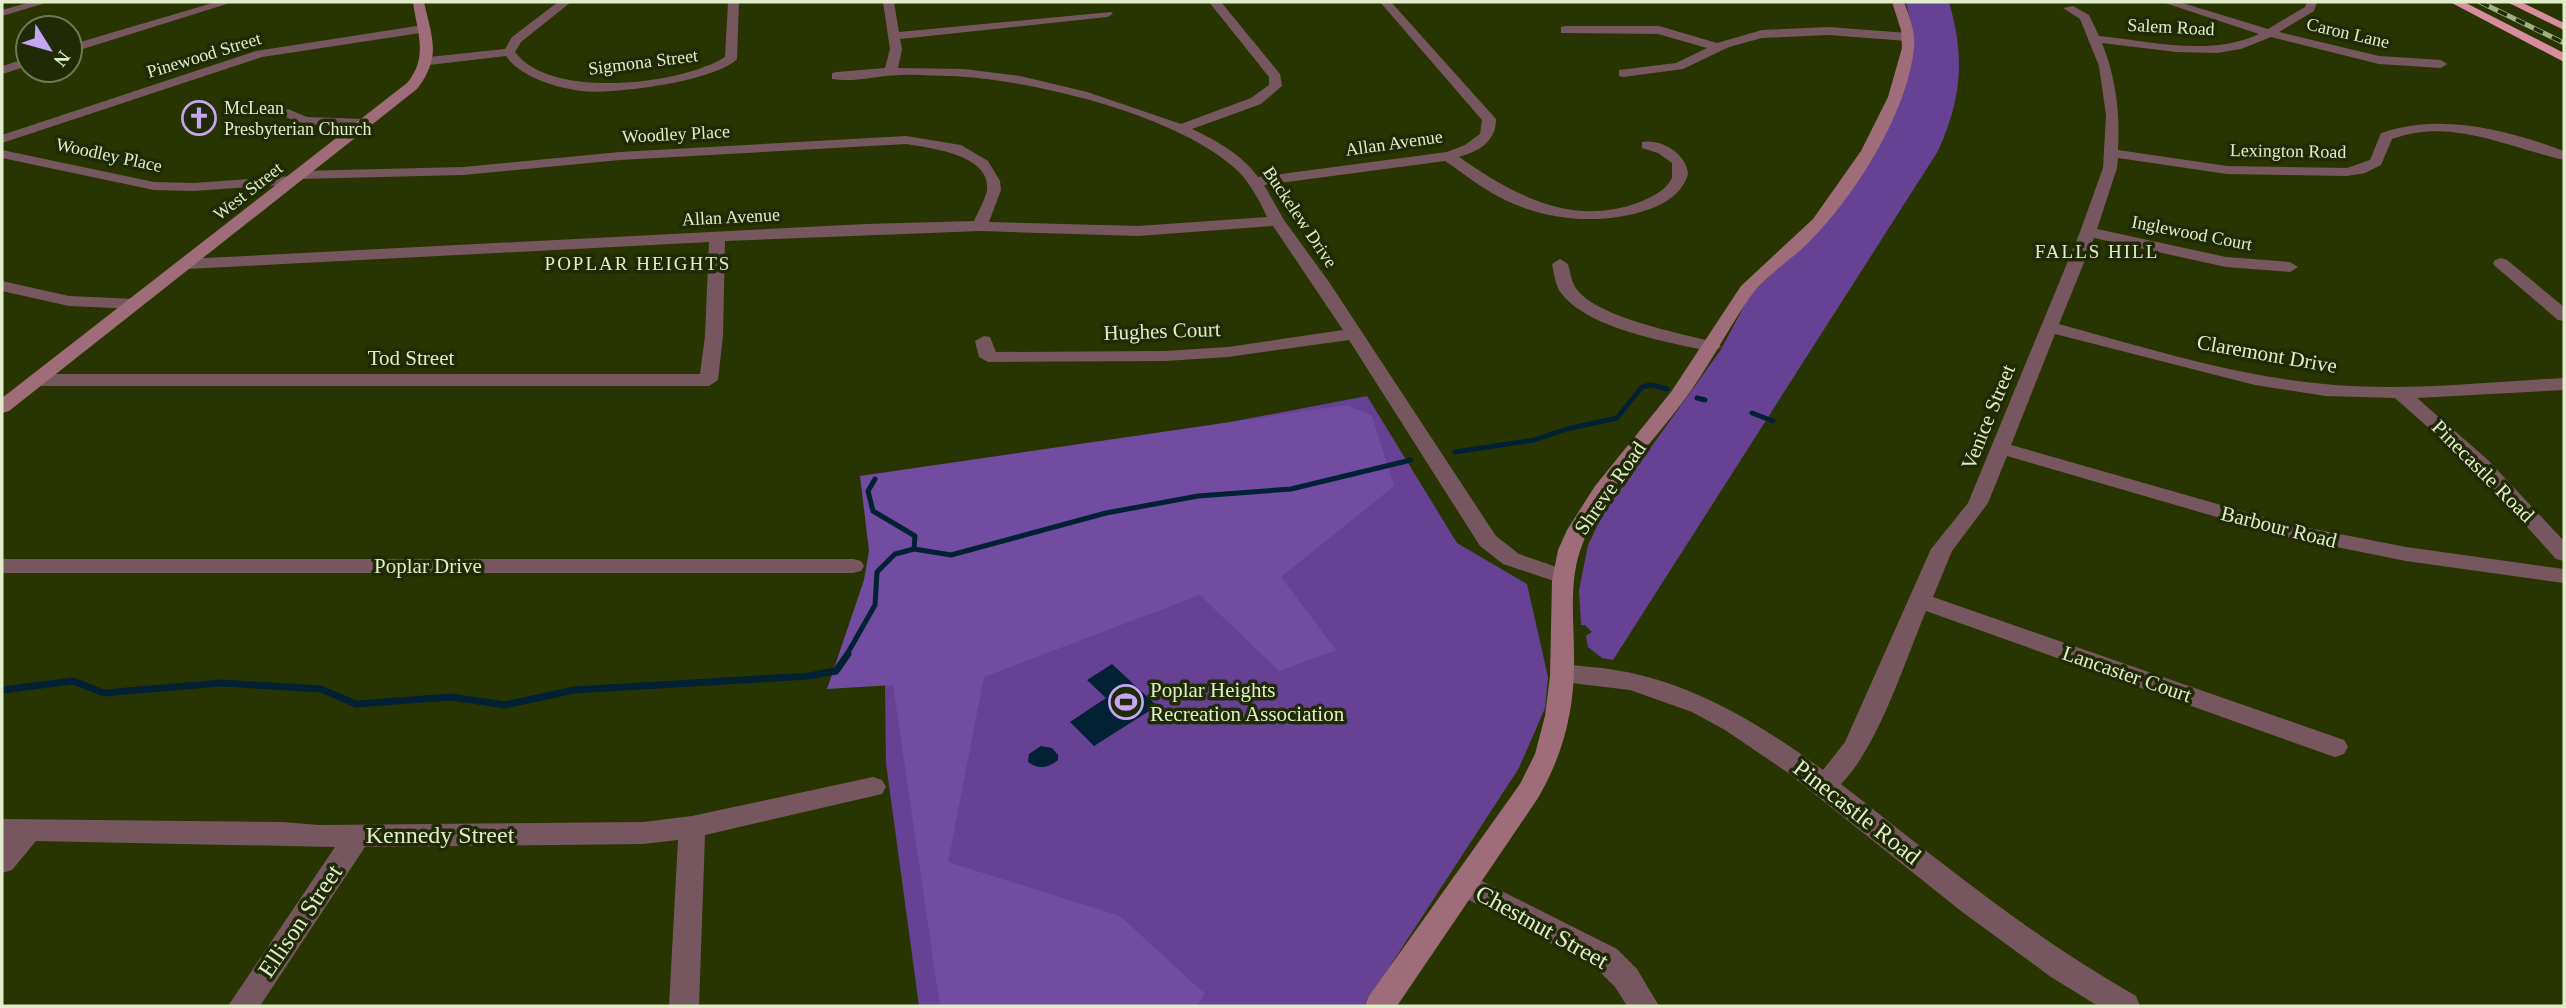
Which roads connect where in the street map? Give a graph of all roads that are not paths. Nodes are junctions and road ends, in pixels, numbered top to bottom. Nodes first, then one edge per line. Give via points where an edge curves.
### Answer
1 (43, 2) edge
2 (227, 2) edge
3 (418, 2) edge
4 (565, 2) edge
5 (733, 2) edge
6 (888, 2) edge
7 (1215, 2) edge
8 (1385, 2) edge
9 (1898, 2) edge
10 (2168, 2) edge
11 (2312, 2) edge
12 (2456, 2) edge
13 (2513, 2) edge
14 (2069, 8) dead end
15 (2, 13) edge
16 (1107, 14) dead end
17 (2564, 27) edge
18 (423, 29) junction
19 (1565, 30) dead end
20 (2269, 32) junction
21 (895, 36) junction
22 (1907, 37) junction
23 (2096, 39) junction
24 (84, 45) edge
25 (1718, 47) junction
26 (509, 52) junction
27 (2564, 58) edge
28 (429, 61) junction
29 (2441, 64) dead end
30 (891, 71) junction
31 (1623, 73) dead end
32 (837, 76) dead end
33 (288, 113) dead end
34 (365, 124) junction
35 (1182, 128) junction
36 (2, 139) edge
37 (1647, 145) dead end
38 (2112, 153) junction
39 (2, 154) edge
40 (1448, 156) junction
41 (2564, 156) edge
42 (296, 177) junction
43 (1254, 182) junction
44 (1277, 221) junction
45 (981, 226) junction
46 (2088, 232) junction
47 (717, 237) junction
48 (2501, 263) dead end
49 (186, 264) junction
50 (1560, 264) dead end
51 (2290, 267) dead end
52 (2, 286) edge
53 (135, 304) junction
54 (2564, 316) edge
55 (2049, 327) junction
56 (1352, 334) junction
57 (984, 341) dead end
58 (1712, 347) junction
59 (36, 380) junction
60 (2564, 384) edge
61 (2399, 391) junction
62 (2, 407) edge
63 (2000, 448) junction
64 (2564, 554) edge
65 (2, 566) edge
66 (853, 566) dead end
67 (1563, 576) junction
68 (2564, 576) edge
69 (1919, 600) junction
70 (1563, 673) junction
71 (2335, 747) dead end
72 (1824, 785) junction
73 (873, 787) dead end
74 (692, 827) junction
75 (2, 830) edge
76 (29, 830) junction
77 (358, 835) junction
78 (2, 862) edge
79 (1464, 884) junction
80 (243, 1006) edge
81 (684, 1006) edge
82 (1380, 1006) edge
83 (1644, 1006) edge
84 (2125, 1006) edge

1 - 15 street
2 - 24 street
3 - 18 main road
4 - 26 street via 516,40
5 - 26 street, Sigmona Street via 731,59 699,73 616,87 576,87 520,65
6 - 21 street
7 - 35 street via 1275,77 1276,86 1256,101
8 - 40 street, Allan Avenue via 1489,119 1489,130 1478,144
9 - 22 main road, Shreve Road
10 - 20 street, Caron Lane
11 - 20 street, Salem Road via 2310,9
12 - 27 highway
13 - 17 highway
14 - 23 street via 2085,17
16 - 21 street
18 - 28 main road
18 - 36 street, Pinewood Street via 250,57
19 - 25 street via 1659,30
20 - 23 street, Salem Road via 2242,44 2217,48
20 - 29 street, Caron Lane via 2379,60
21 - 30 street
22 - 25 street via 1812,31 1749,36
22 - 58 main road, Shreve Road via 1895,95 1846,186 1802,239 1753,281
23 - 38 street, Venice Street via 2111,90
25 - 31 street via 1679,66
26 - 28 street
28 - 34 main road, West Street via 412,86
30 - 32 street, Buckelew Drive
30 - 35 street, Buckelew Drive via 1020,80
33 - 34 street via 307,121
34 - 42 main road, West Street
35 - 43 street, Buckelew Drive via 1231,157
37 - 40 street via 1678,161 1682,175 1678,183 1656,201 1606,213 1569,212 1515,199
38 - 41 street, Lexington Road via 2217,169 2332,173 2376,162 2385,136 2401,130 2443,129 2513,134
38 - 46 street, Venice Street
39 - 42 street, Woodley Place via 154,186 194,187
40 - 43 street, Allan Avenue
42 - 45 street, Woodley Place via 463,171 620,156 906,140 956,148 983,164 994,190
42 - 49 main road, West Street
43 - 44 street, Buckelew Drive
44 - 45 street, Allan Avenue via 1139,231
44 - 56 street, Buckelew Drive
45 - 47 street, Allan Avenue
46 - 51 street, Inglewood Court via 2225,262
46 - 55 street, Venice Street
47 - 49 street, Allan Avenue
47 - 59 street, Tod Street via 709,380
48 - 54 street
49 - 53 main road, West Street
50 - 58 street via 1567,290 1583,306 1617,321
52 - 53 street via 63,300
53 - 59 main road, West Street
55 - 61 street, Claremont Drive via 2259,380 2324,390
55 - 63 street, Venice Street
56 - 57 street, Hughes Court via 1165,356 989,357
56 - 67 street, Buckelew Drive via 1488,541 1511,559
58 - 67 main road, Shreve Road via 1596,501 1574,538
59 - 62 main road, West Street
60 - 61 street, Claremont Drive
61 - 64 street, Pinecastle Road via 2481,464
63 - 68 street, Barbour Road via 2282,529 2406,554
63 - 69 street, Venice Street via 1978,503 1942,549
65 - 66 street, Poplar Drive
67 - 70 main road, Shreve Road
69 - 71 street, Lancaster Court
69 - 72 street, Venice Street via 1856,746
70 - 72 street, Pinecastle Road via 1630,681 1685,700 1775,750
70 - 79 main road, Shreve Road via 1559,719 1540,774
72 - 84 street, Pinecastle Road via 2036,952
73 - 74 street, Kennedy Street
74 - 77 street, Kennedy Street via 643,833
74 - 81 street
75 - 76 street, Kennedy Street
76 - 77 street, Kennedy Street
76 - 78 street
77 - 80 street, Ellison Street
79 - 82 main road, Shreve Road
79 - 83 street, Chestnut Street via 1606,958

